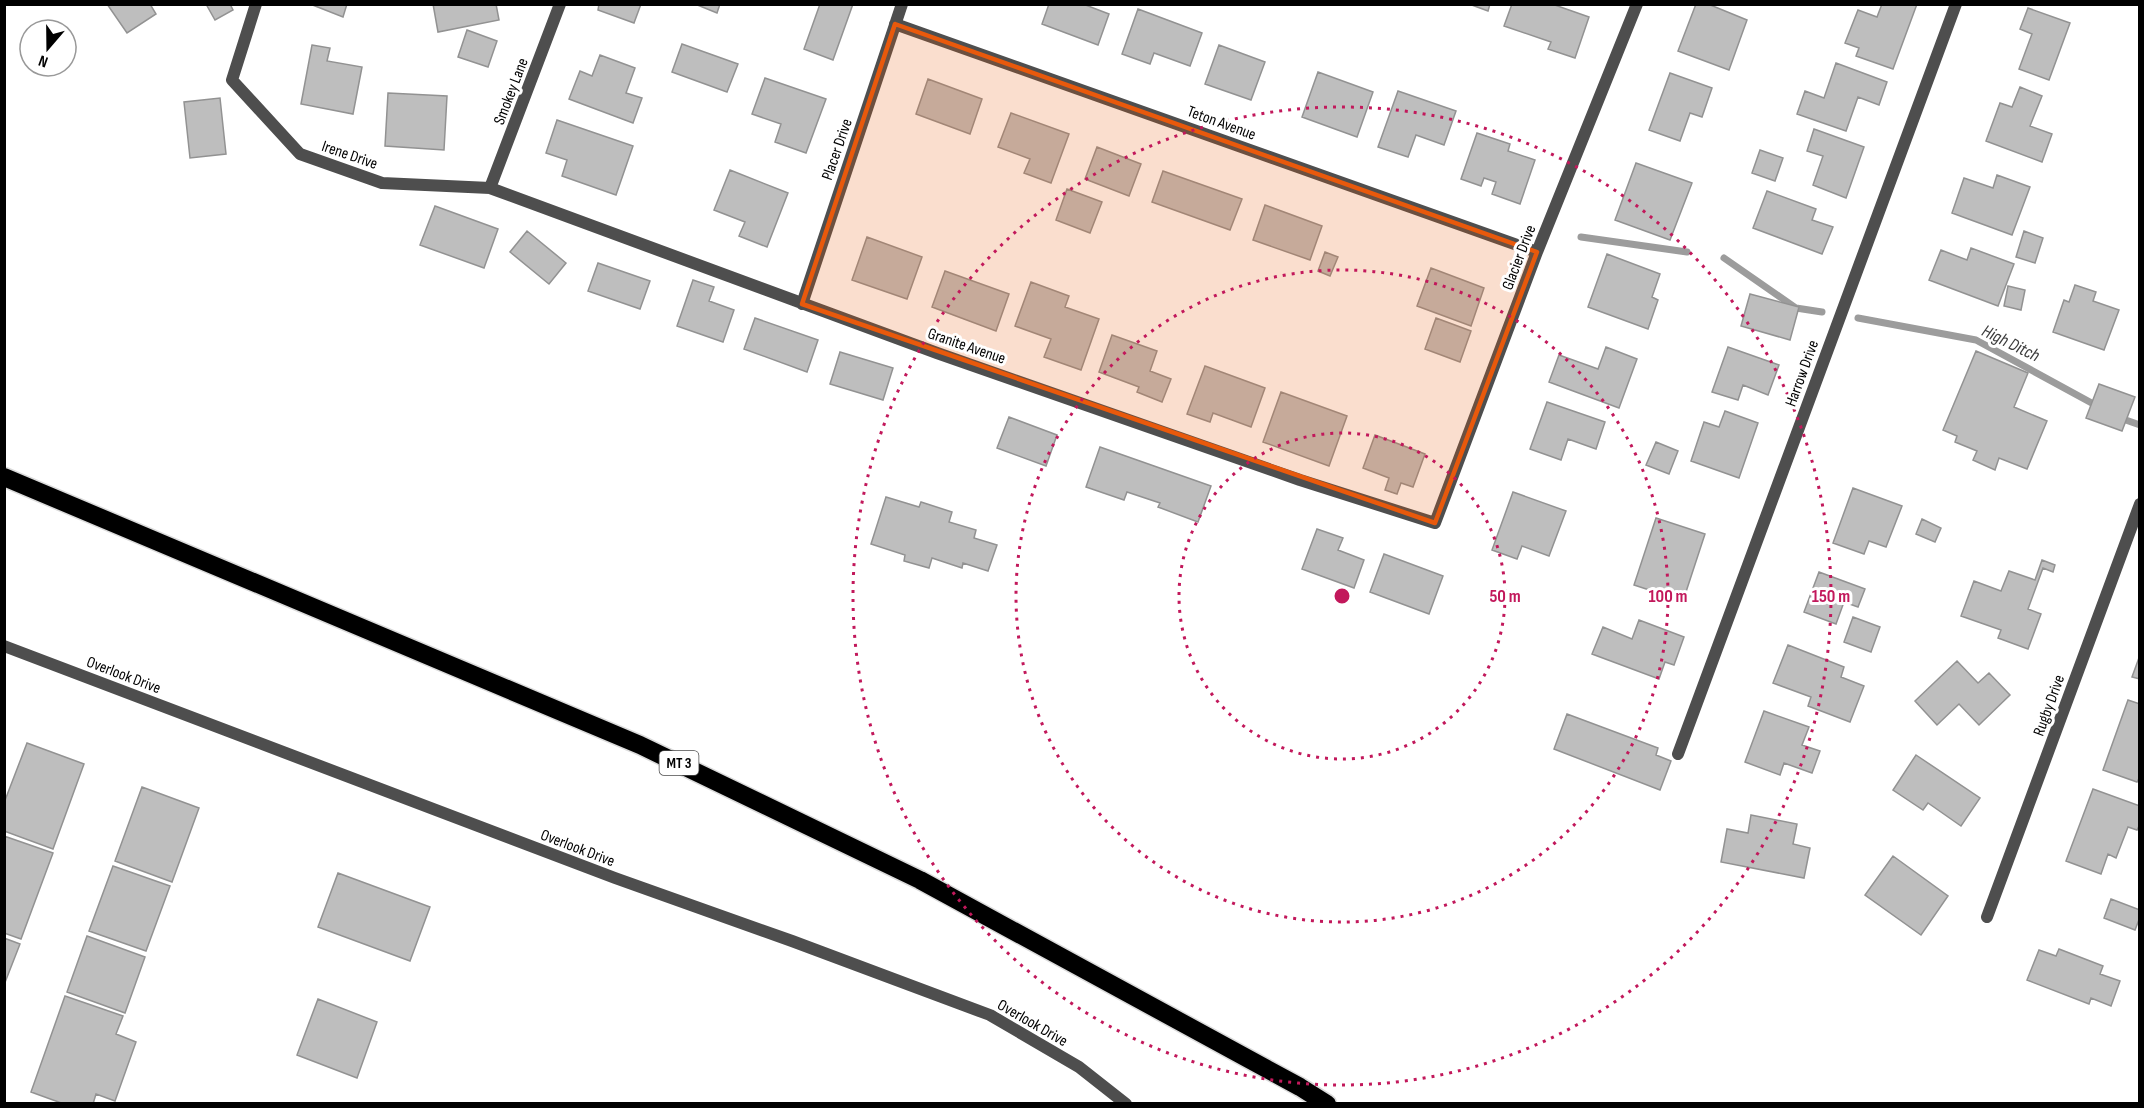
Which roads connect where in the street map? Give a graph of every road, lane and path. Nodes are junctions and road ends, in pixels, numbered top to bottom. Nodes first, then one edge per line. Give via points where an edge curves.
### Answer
1 (256, 4) edge
2 (560, 4) edge
3 (902, 4) edge
4 (1637, 4) edge
5 (1956, 4) edge
6 (896, 24) junction
7 (490, 188) junction
8 (1537, 252) junction
9 (802, 304) junction
10 (4, 477) edge
11 (2139, 504) edge
12 (1435, 523) joint
13 (4, 646) edge
14 (1678, 754) dead end
15 (1987, 917) dead end
16 (1126, 1104) edge
17 (1327, 1104) edge

1 - 7 street, Irene Drive via 232,80 300,154 382,183
2 - 7 street, Smokey Lane
3 - 6 street, Placer Drive
4 - 8 street, Glacier Drive
5 - 14 street, Harrow Drive
6 - 8 street, Teton Avenue
6 - 9 street, Placer Drive
7 - 9 street, Granite Avenue
8 - 12 street, Glacier Drive
9 - 12 street, Granite Avenue via 1300,480
10 - 17 highway, MT 3 via 640,744 920,880
11 - 15 street, Rugby Drive
13 - 16 street, Overlook Drive via 615,878 990,1015 1079,1067

